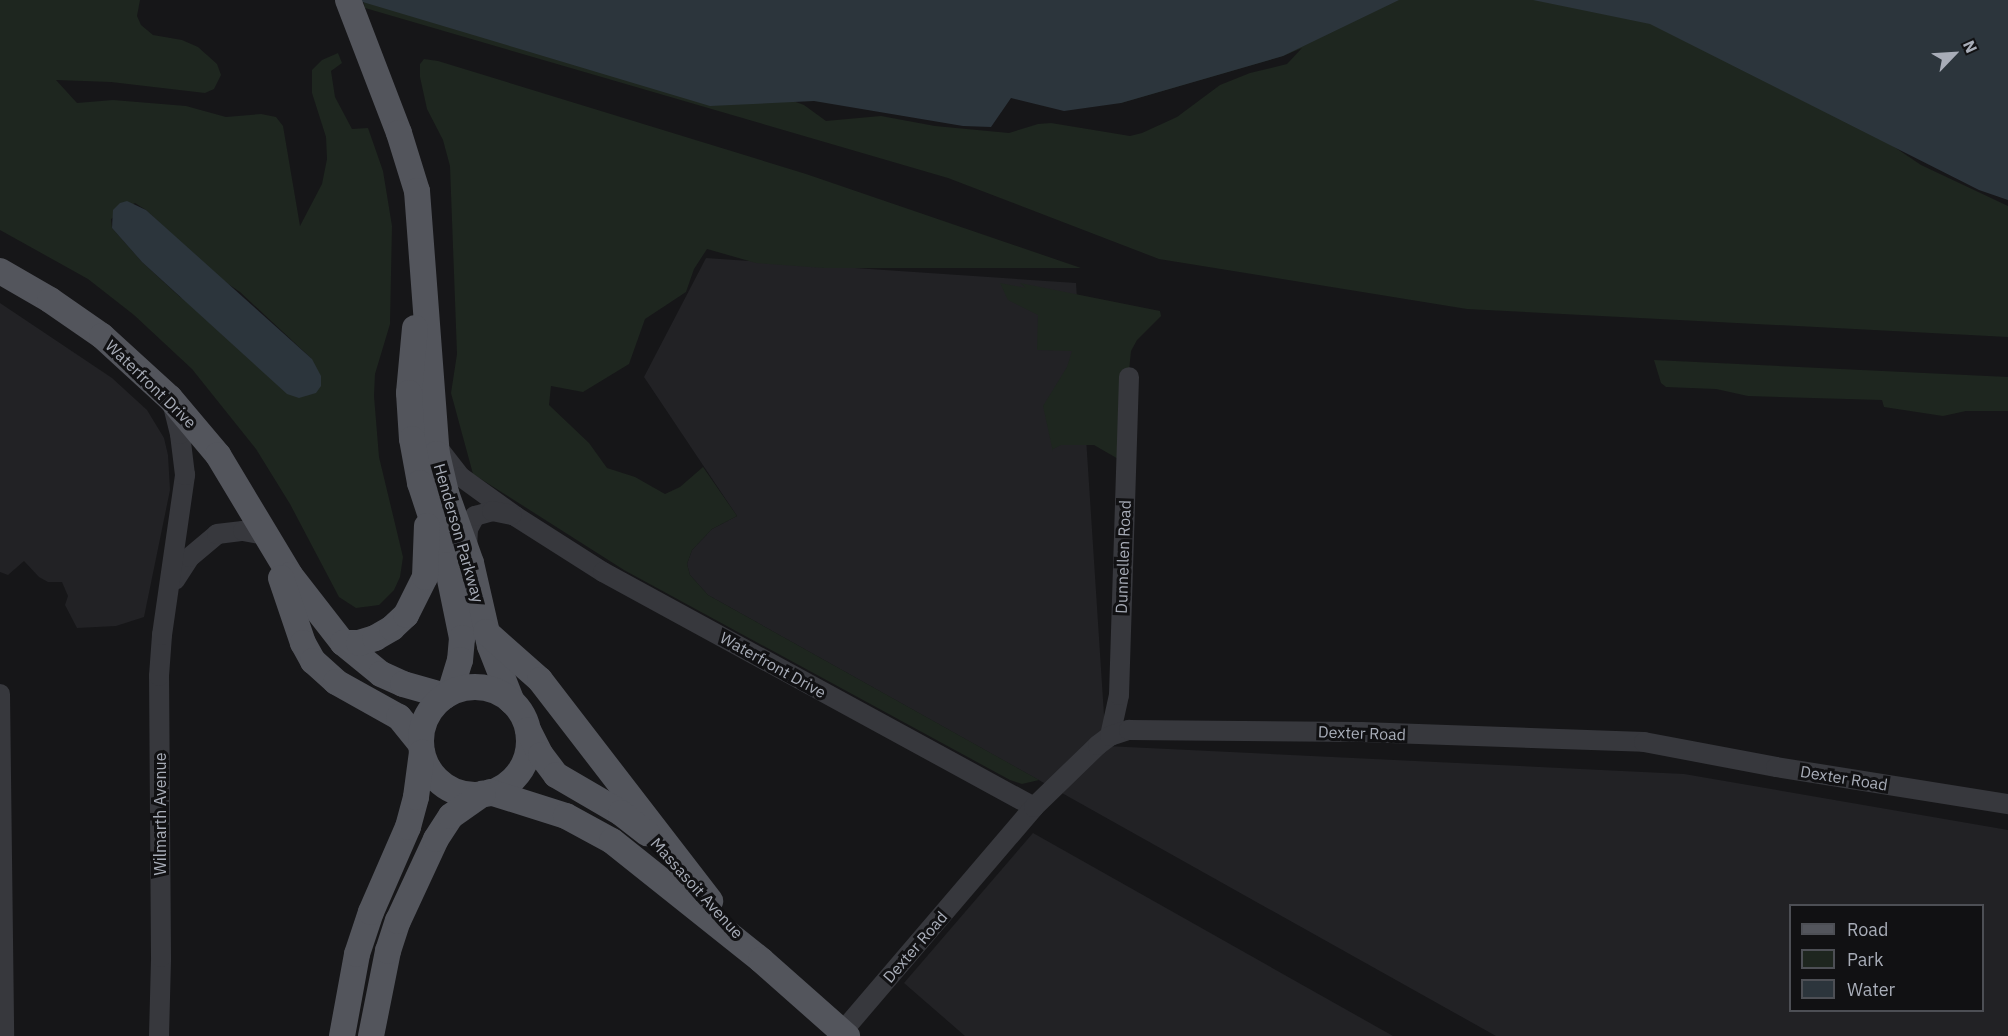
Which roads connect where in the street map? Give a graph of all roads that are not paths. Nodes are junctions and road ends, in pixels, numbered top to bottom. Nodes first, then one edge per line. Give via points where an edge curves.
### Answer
1 (348, 0) edge
2 (423, 250) junction
3 (2, 278) edge
4 (1129, 376) dead end
5 (170, 398) junction
6 (435, 443) junction
7 (424, 498) junction
8 (515, 516) junction
9 (265, 534) junction
10 (467, 551) junction
11 (169, 593) junction
12 (486, 632) junction
13 (343, 643) junction
14 (0, 694) edge
15 (447, 694) junction
16 (512, 702) junction
17 (526, 726) junction
18 (1110, 736) junction
19 (422, 748) junction
20 (487, 793) junction
21 (2008, 804) edge
22 (1034, 807) junction
23 (710, 901) junction
24 (761, 960) junction
25 (845, 1034) edge
26 (4, 1036) edge
27 (159, 1036) edge
28 (342, 1036) edge
29 (371, 1036) edge

1 - 2 main road, Henderson Parkway via 415,181
2 - 6 main road, Henderson Parkway
2 - 7 main road, Henderson Parkway via 409,401 413,447
3 - 5 main road, Waterfront Drive via 51,300 102,336
4 - 18 street, Dunnellen Road via 1119,695
5 - 9 main road, Waterfront Drive via 223,462
5 - 11 street, Wilmarth Avenue via 180,434 185,476
6 - 8 street, Waterfront Drive via 461,477
6 - 10 main road, Henderson Parkway
7 - 13 main road via 427,564 412,606 384,634 359,643
7 - 15 main road, Henderson Parkway via 447,565 462,638 460,660
8 - 10 street, Waterfront Drive via 492,511 475,516 468,529
8 - 22 street, Waterfront Drive via 610,576
9 - 11 street, Wilmarth Avenue via 235,531 210,537 184,565
9 - 13 main road, Waterfront Drive via 311,605
9 - 19 main road, Waterfront Drive via 313,661 336,682 399,717
10 - 12 main road, Henderson Parkway
11 - 27 street, Wilmarth Avenue via 159,676
12 - 16 main road, Henderson Parkway
12 - 23 main road via 540,680
13 - 15 main road, Waterfront Drive via 381,674 403,684
14 - 26 street
15 - 16 main road via 480,687 498,692
15 - 19 main road, Henderson Parkway via 426,717
16 - 17 main road, Henderson Parkway
17 - 20 main road via 528,746 521,768 510,782
17 - 23 main road, Massasoit Avenue via 556,775 641,828 671,855
18 - 21 street, Dexter Road via 1129,729 1149,729 1644,742
18 - 22 street, Dexter Road
19 - 20 main road via 429,769 442,783 458,792
19 - 28 main road, Henderson Parkway via 408,827 357,954
20 - 24 main road, Massasoit Avenue via 560,813 601,834
20 - 29 main road via 451,816 436,839 388,951
22 - 25 street, Dexter Road
23 - 24 main road, Massasoit Avenue
24 - 25 main road, Massasoit Avenue

